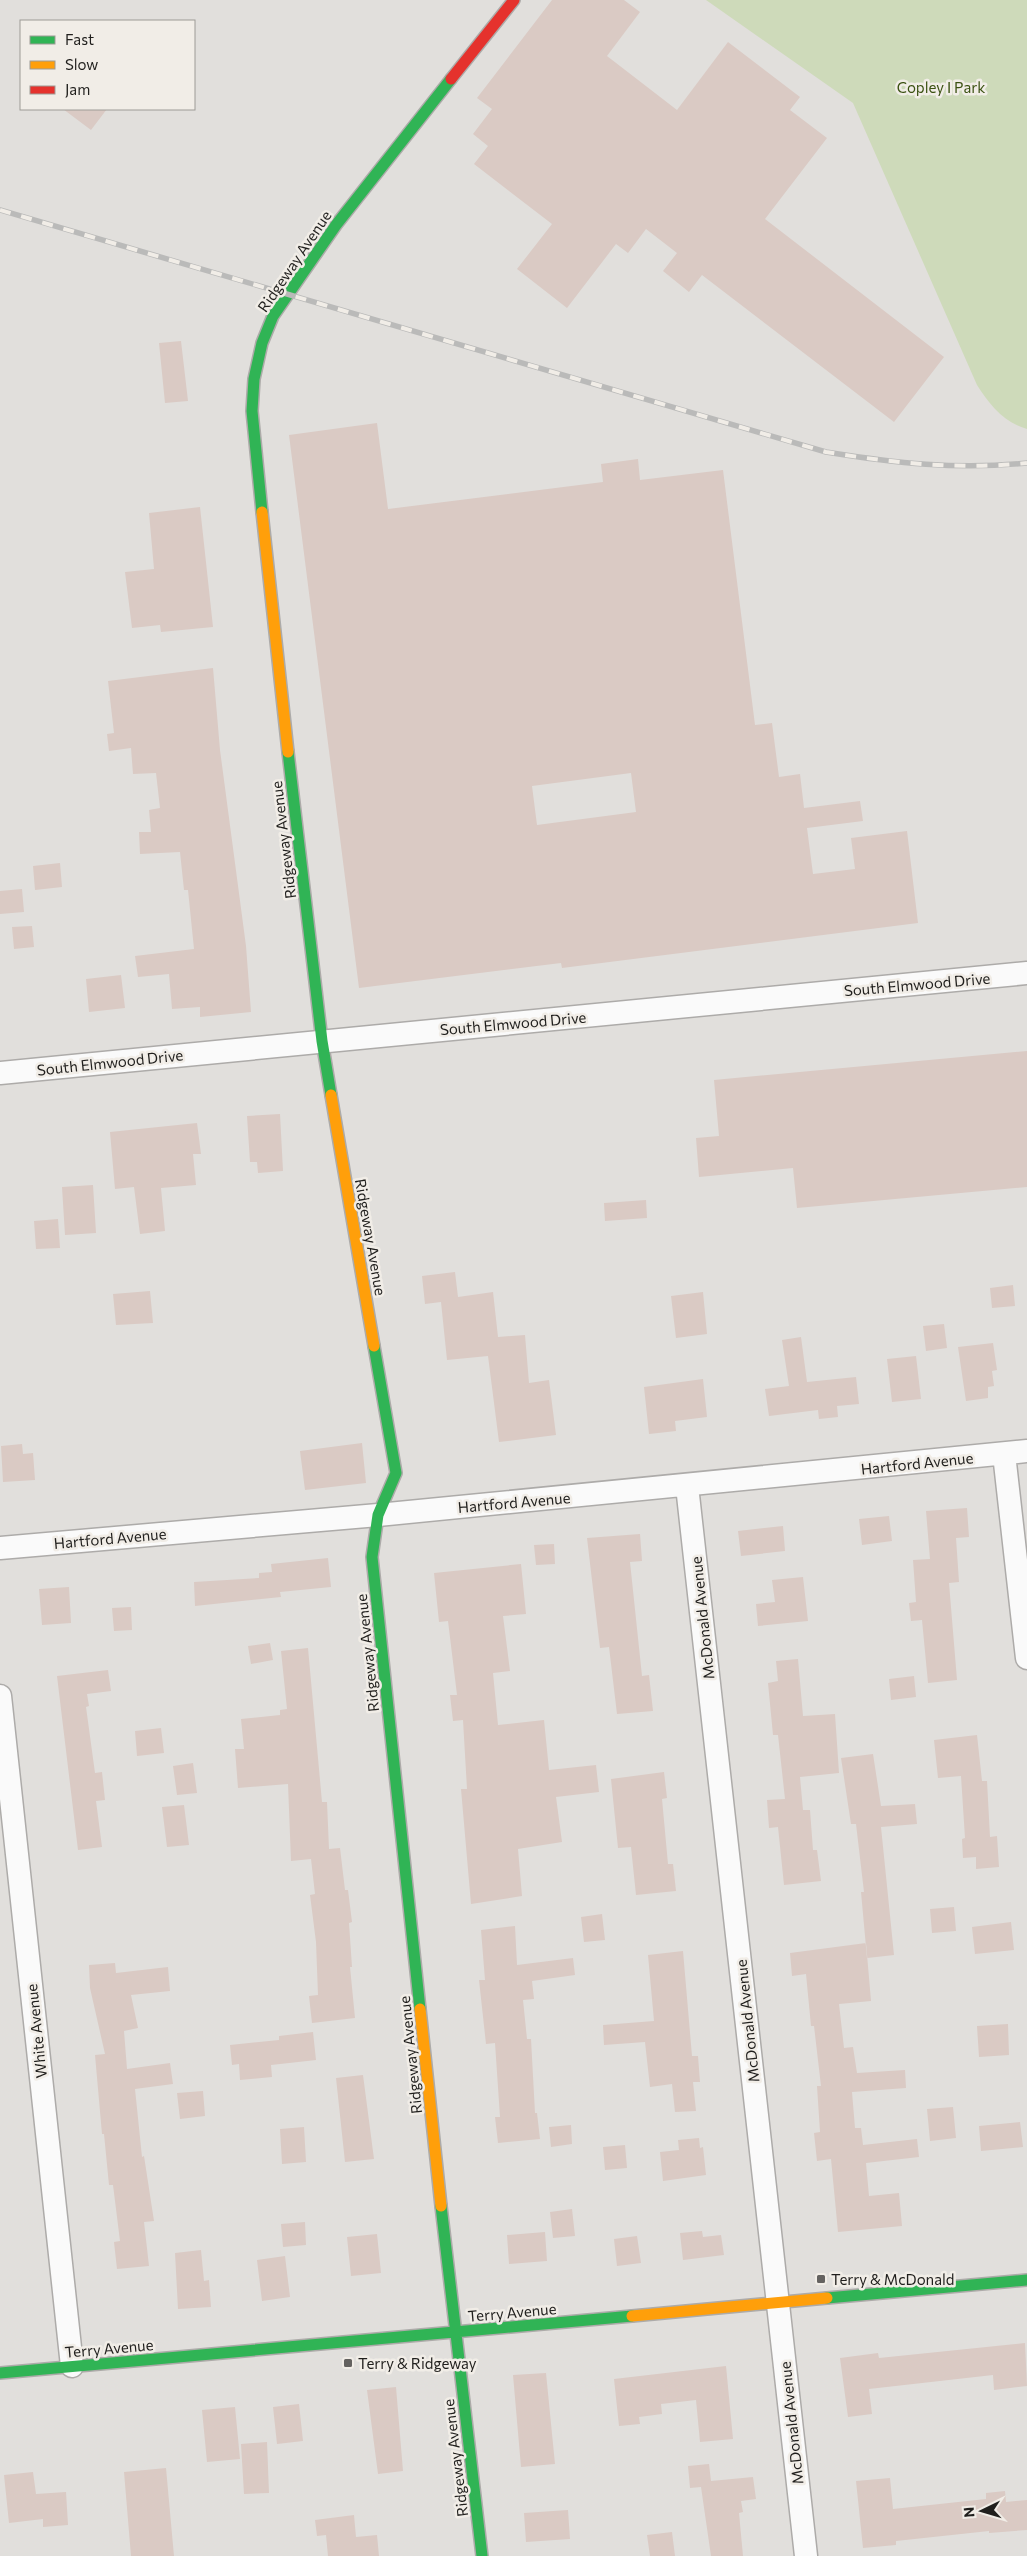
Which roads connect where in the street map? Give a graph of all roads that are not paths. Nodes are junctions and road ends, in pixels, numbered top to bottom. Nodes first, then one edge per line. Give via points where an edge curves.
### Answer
1 (514, 0) edge
2 (1027, 974) edge
3 (322, 1041) junction
4 (0, 1073) edge
5 (1027, 1451) edge
6 (1004, 1454) junction
7 (687, 1486) junction
8 (378, 1515) junction
9 (0, 1548) edge
10 (1027, 1658) edge
11 (0, 1696) edge
12 (1027, 2280) edge
13 (778, 2303) junction
14 (455, 2332) junction
15 (72, 2366) junction
16 (0, 2373) edge
17 (482, 2556) edge
18 (806, 2556) edge

1 - 3 street, Ridgeway Avenue via 312,258 266,330 254,378 252,411
2 - 3 street, South Elmwood Drive
3 - 4 street, South Elmwood Drive
3 - 8 street, Ridgeway Avenue via 396,1473
5 - 6 street, Hartford Avenue
6 - 7 street, Hartford Avenue
6 - 10 street
7 - 8 street, Hartford Avenue
7 - 13 street, McDonald Avenue
8 - 9 street, Hartford Avenue
8 - 14 street, Ridgeway Avenue via 372,1557
11 - 15 street, White Avenue
12 - 13 street, Terry Avenue
13 - 14 street, Terry Avenue
13 - 18 street, McDonald Avenue
14 - 15 street, Terry Avenue
14 - 17 street, Ridgeway Avenue
15 - 16 street, Terry Avenue

